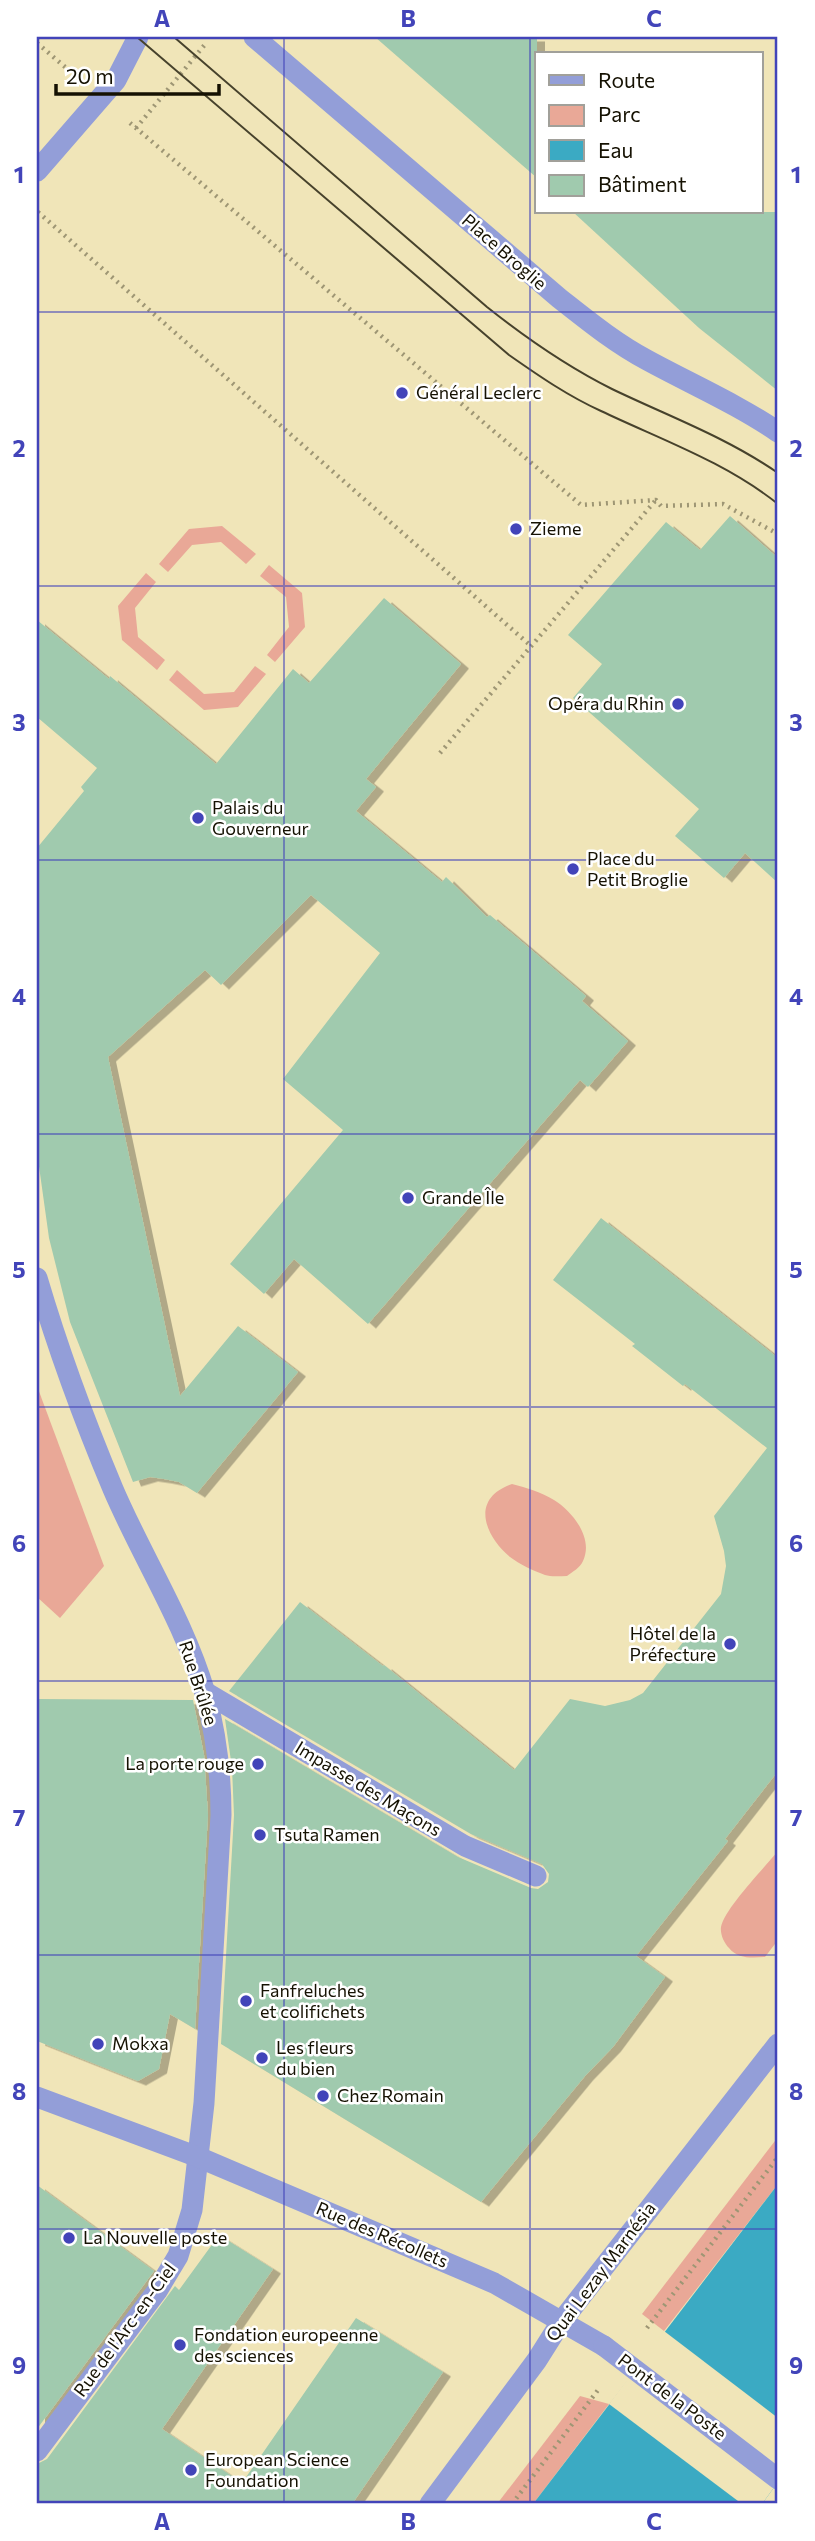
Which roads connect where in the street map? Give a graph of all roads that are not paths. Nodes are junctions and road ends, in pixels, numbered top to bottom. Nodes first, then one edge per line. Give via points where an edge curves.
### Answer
1 (138, 37) edge
2 (254, 37) edge
3 (37, 171) edge
4 (778, 432) edge
5 (37, 1278) edge
6 (205, 1692) junction
7 (536, 1876) dead end
8 (778, 2044) edge
9 (37, 2097) edge
10 (198, 2157) junction
11 (561, 2322) junction
12 (37, 2451) edge
13 (778, 2479) edge
14 (430, 2504) edge

1 - 3 street via 116,80
2 - 4 street, Place Broglie via 608,337
5 - 6 street, Rue Brûlée via 113,1489
6 - 7 street, Impasse des Maçons via 464,1846
6 - 10 street, Rue Brûlée via 219,1770 221,1815
8 - 11 street, Quai Lezay Marnésia
9 - 10 street, Rue des Récollets
10 - 11 street, Rue des Récollets via 494,2283
10 - 12 street, Rue de l'Arc-en-Ciel via 192,2210 178,2256
11 - 13 street, Pont de la Poste, bridge via 604,2346
11 - 14 street, Quai Lezay Marnésia

